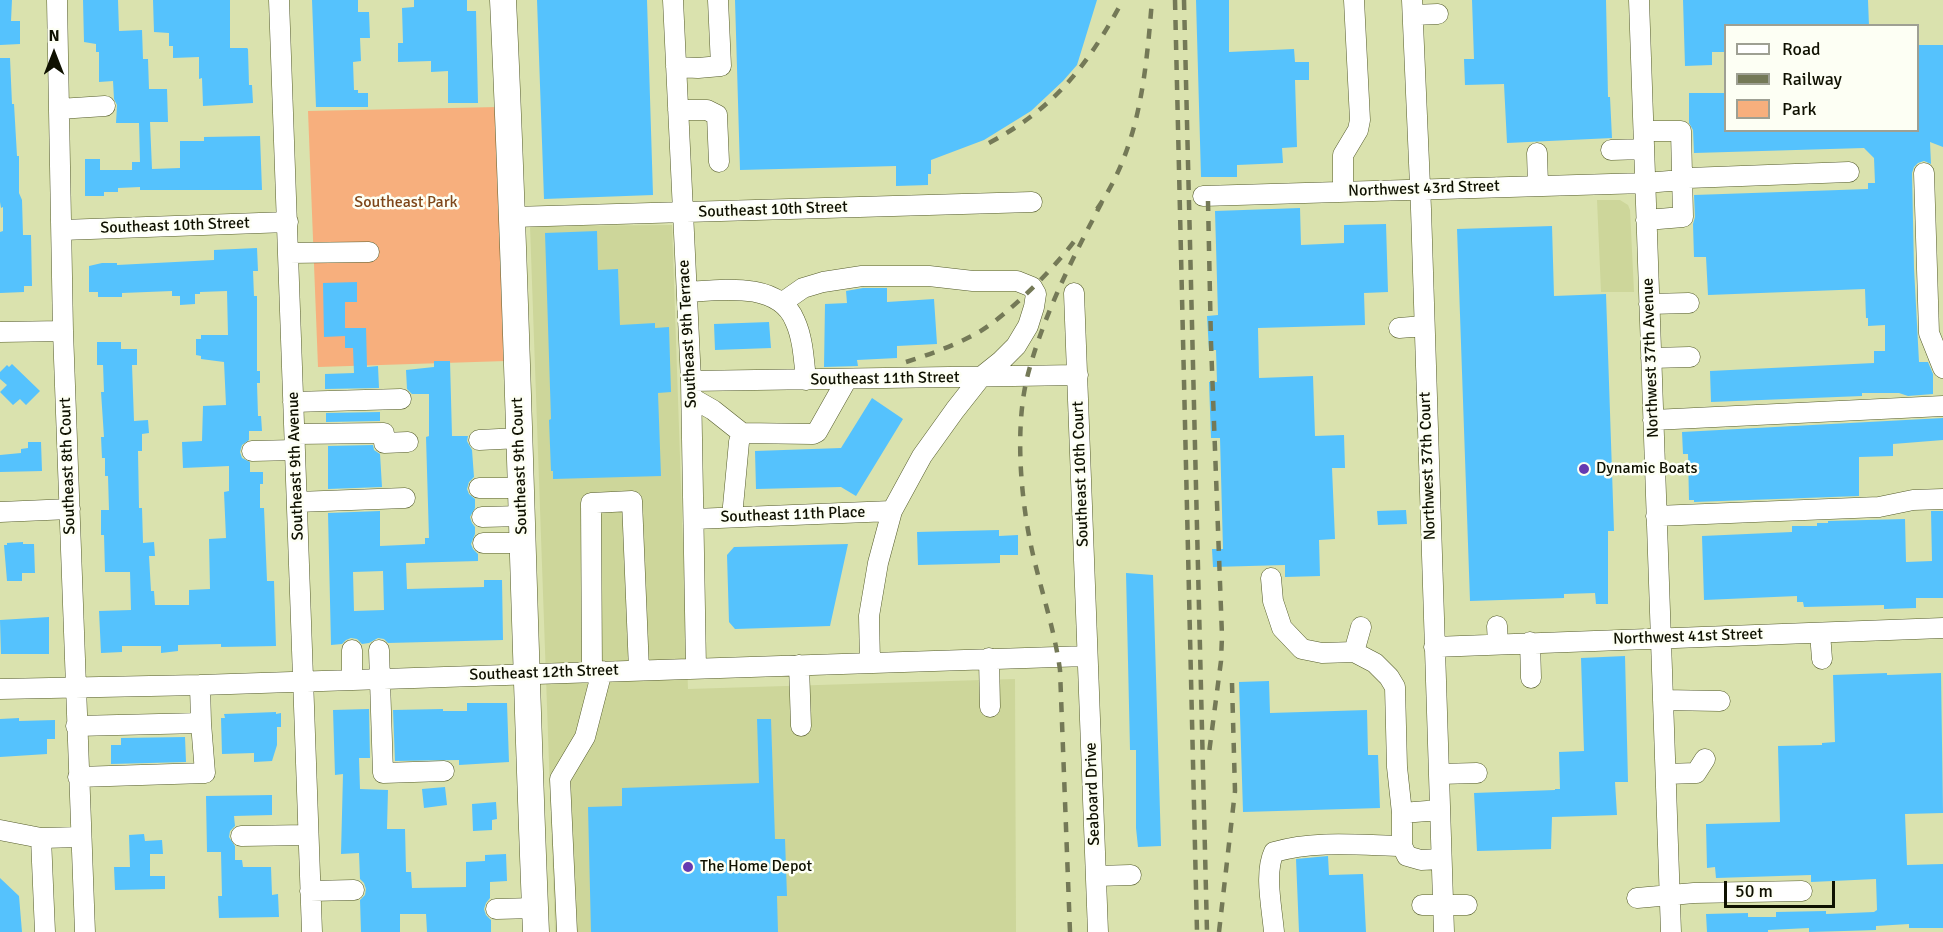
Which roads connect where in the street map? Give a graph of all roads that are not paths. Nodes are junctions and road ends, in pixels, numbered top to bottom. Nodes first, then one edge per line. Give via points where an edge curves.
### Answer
1 (57, 0) edge
2 (279, 0) edge
3 (503, 0) edge
4 (673, 0) edge
5 (718, 0) edge
6 (1354, 0) edge
7 (1639, 0) edge
8 (1412, 7) edge
9 (1438, 14) dead end
10 (676, 67) junction
11 (105, 106) dead end
12 (59, 109) junction
13 (678, 110) junction
14 (1644, 140) junction
15 (1611, 150) dead end
16 (1537, 153) dead end
17 (719, 162) dead end
18 (1849, 172) dead end
19 (1924, 173) dead end
20 (1682, 180) junction
21 (1645, 183) junction
22 (1538, 185) junction
23 (1420, 189) junction
24 (1343, 191) junction
25 (1203, 196) dead end
26 (1032, 202) dead end
27 (683, 212) junction
28 (513, 217) junction
29 (1646, 220) junction
30 (288, 222) junction
31 (62, 230) junction
32 (1935, 234) edge
33 (369, 252) dead end
34 (289, 253) junction
35 (687, 292) junction
36 (1074, 293) dead end
37 (783, 302) junction
38 (1689, 303) dead end
39 (1649, 304) junction
40 (1424, 326) junction
41 (1399, 328) dead end
42 (63, 331) junction
43 (0, 332) edge
44 (1690, 357) dead end
45 (1651, 358) junction
46 (1943, 368) edge
47 (1078, 375) junction
48 (981, 377) junction
49 (847, 379) junction
50 (806, 380) junction
51 (692, 390) junction
52 (401, 399) dead end
53 (293, 402) junction
54 (1943, 406) edge
55 (1653, 420) junction
56 (742, 433) junction
57 (520, 438) junction
58 (479, 440) dead end
59 (295, 442) junction
60 (408, 442) dead end
61 (252, 451) dead end
62 (479, 488) dead end
63 (521, 488) junction
64 (405, 498) dead end
65 (1943, 499) edge
66 (297, 502) junction
67 (70, 509) junction
68 (892, 511) junction
69 (0, 512) edge
70 (522, 516) junction
71 (1656, 516) junction
72 (482, 517) dead end
73 (732, 517) junction
74 (694, 519) junction
75 (483, 543) dead end
76 (523, 543) junction
77 (1271, 578) dead end
78 (1361, 627) dead end
79 (1943, 628) edge
80 (1820, 633) junction
81 (1661, 638) junction
82 (1530, 642) junction
83 (1434, 647) junction
84 (352, 650) dead end
85 (379, 650) dead end
86 (1354, 652) junction
87 (1088, 656) junction
88 (989, 658) junction
89 (1822, 659) dead end
90 (870, 663) junction
91 (799, 665) junction
92 (696, 668) junction
93 (639, 670) junction
94 (597, 671) junction
95 (526, 674) junction
96 (1531, 678) dead end
97 (379, 679) junction
98 (352, 680) junction
99 (302, 681) junction
100 (200, 685) junction
101 (75, 687) junction
102 (0, 689) edge
103 (1663, 700) junction
104 (1720, 701) dead end
105 (990, 707) dead end
106 (201, 723) junction
107 (76, 726) junction
108 (801, 726) dead end
109 (1705, 759) dead end
110 (444, 771) dead end
111 (1477, 773) dead end
112 (1439, 774) junction
113 (1666, 774) junction
114 (78, 777) junction
115 (1440, 810) junction
116 (1402, 813) junction
117 (0, 830) edge
118 (308, 835) junction
119 (240, 836) dead end
120 (81, 837) junction
121 (41, 838) junction
122 (1402, 846) junction
123 (1441, 859) junction
124 (1131, 875) dead end
125 (1096, 876) junction
126 (354, 890) dead end
127 (310, 891) junction
128 (1802, 891) dead end
129 (1670, 894) junction
130 (1637, 898) dead end
131 (1443, 904) junction
132 (1422, 905) dead end
133 (1467, 905) dead end
134 (496, 909) dead end
135 (536, 920) edge
136 (45, 932) edge
137 (85, 932) edge
138 (312, 932) edge
139 (567, 932) edge
140 (1098, 932) edge
141 (1274, 932) edge
142 (1444, 932) edge
143 (1671, 932) edge

1 - 12 street, Southeast 8th Court
2 - 30 street, Southeast 9th Avenue
3 - 28 main road, Southeast 9th Court
4 - 10 street, Southeast 9th Terrace
5 - 10 street via 721,66
6 - 24 street via 1360,120 1359,130 1343,154
7 - 14 street, Northwest 37th Avenue
8 - 9 street
8 - 23 street, Northwest 37th Court
10 - 13 street, Southeast 9th Terrace
11 - 12 street
12 - 31 street, Southeast 8th Court
13 - 17 street via 707,110 717,115
13 - 27 street, Southeast 9th Terrace
14 - 15 street
14 - 20 street via 1680,131
14 - 21 street, Northwest 37th Avenue
16 - 22 street
18 - 20 street, Northwest 43rd Street
19 - 32 street
20 - 21 street, Northwest 43rd Street
20 - 29 street via 1683,217
21 - 22 street, Northwest 43rd Street
21 - 29 street, Northwest 37th Avenue
22 - 23 street, Northwest 43rd Street
23 - 24 street, Northwest 43rd Street
23 - 40 street, Northwest 37th Court
24 - 25 street, Northwest 43rd Street
26 - 27 street, Southeast 10th Street
27 - 28 street, Southeast 10th Street
27 - 35 street, Southeast 9th Terrace
28 - 57 main road, Southeast 9th Court
29 - 39 street, Northwest 37th Avenue
30 - 31 street, Southeast 10th Street
30 - 34 street, Southeast 9th Avenue
31 - 42 street, Southeast 8th Court
32 - 46 street via 1929,333
33 - 34 street
34 - 53 street, Southeast 9th Avenue
35 - 37 street via 754,292
35 - 51 street, Southeast 9th Terrace
36 - 47 street, Southeast 10th Court
37 - 48 street via 803,288 861,276 1017,281 1032,287 1036,294 1028,326 1016,346
37 - 50 street via 796,323
38 - 39 street
39 - 45 street, Northwest 37th Avenue
40 - 41 street
40 - 83 street, Northwest 37th Court
42 - 43 street
42 - 67 street, Southeast 8th Court
44 - 45 street
45 - 55 street, Northwest 37th Avenue
47 - 48 street, Southeast 11th Street
47 - 87 street, Southeast 10th Court
48 - 49 street, Southeast 11th Street
48 - 68 street via 922,456
49 - 50 street, Southeast 11th Street
49 - 56 street via 817,432
50 - 51 street, Southeast 11th Street
51 - 56 street
51 - 74 street, Southeast 9th Terrace
52 - 53 street
53 - 59 street, Southeast 9th Avenue
54 - 55 street
55 - 71 street, Northwest 37th Avenue
56 - 73 street
57 - 58 street
57 - 63 main road, Southeast 9th Court
59 - 60 street via 384,433 384,443
59 - 61 street
59 - 66 street, Southeast 9th Avenue
62 - 63 street
63 - 70 main road, Southeast 9th Court
64 - 66 street
65 - 71 street via 1879,507
66 - 99 street, Southeast 9th Avenue
67 - 69 street
67 - 101 street, Southeast 8th Court
68 - 73 street, Southeast 11th Place
68 - 90 street via 869,616
70 - 72 street
70 - 76 main road, Southeast 9th Court
71 - 81 street, Northwest 37th Avenue
73 - 74 street, Southeast 11th Place
74 - 92 street, Southeast 9th Terrace
75 - 76 street
76 - 95 main road, Southeast 9th Court
77 - 86 street via 1273,602 1282,628 1302,649
78 - 86 street
79 - 80 street, Northwest 41st Street
80 - 81 street, Northwest 41st Street
80 - 89 street
81 - 82 street, Northwest 41st Street
81 - 103 street, Northwest 37th Avenue
82 - 83 street, Northwest 41st Street via 1497,635
82 - 96 street
83 - 112 street, Northwest 37th Court
84 - 98 street
85 - 97 street
86 - 116 street via 1376,663 1395,687
87 - 88 street, Southeast 12th Street
87 - 125 street, Seaboard Drive
88 - 90 street, Southeast 12th Street
88 - 105 street
90 - 91 street, Southeast 12th Street
91 - 92 street, Southeast 12th Street
91 - 108 street
92 - 93 street, Southeast 12th Street
93 - 94 street, Southeast 12th Street
93 - 94 street via 632,501 591,503
94 - 95 street, Southeast 12th Street
94 - 139 street via 585,737 560,779
95 - 97 street, Southeast 12th Street
95 - 135 main road, Southeast 9th Court
97 - 98 street, Southeast 12th Street
97 - 110 street via 374,773
98 - 99 street, Southeast 12th Street
99 - 100 street, Southeast 12th Street
99 - 118 street, Southeast 9th Avenue
100 - 101 street, Southeast 12th Street
100 - 106 street
101 - 102 street, Southeast 12th Street
101 - 107 street, Southeast 8th Court
103 - 104 street
103 - 113 street, Northwest 37th Avenue
106 - 107 street
106 - 114 street via 205,773
107 - 114 street, Southeast 8th Court
109 - 113 street via 1696,773
111 - 112 street
112 - 115 street, Northwest 37th Court
113 - 129 street, Northwest 37th Avenue
114 - 120 street, Southeast 8th Court
115 - 116 street
115 - 123 street, Northwest 37th Court
116 - 122 street
117 - 121 street
118 - 119 street
118 - 127 street, Southeast 9th Avenue
120 - 121 street
120 - 137 street, Southeast 8th Court
121 - 136 street
122 - 123 street via 1407,856
122 - 141 street via 1313,844 1275,852 1269,874
123 - 131 street, Northwest 37th Court
124 - 125 street
125 - 140 street, Seaboard Drive
126 - 127 street
127 - 138 street, Southeast 9th Avenue
128 - 129 street
129 - 130 street
129 - 143 street, Northwest 37th Avenue
131 - 132 street
131 - 133 street
131 - 142 street, Northwest 37th Court
134 - 135 street

